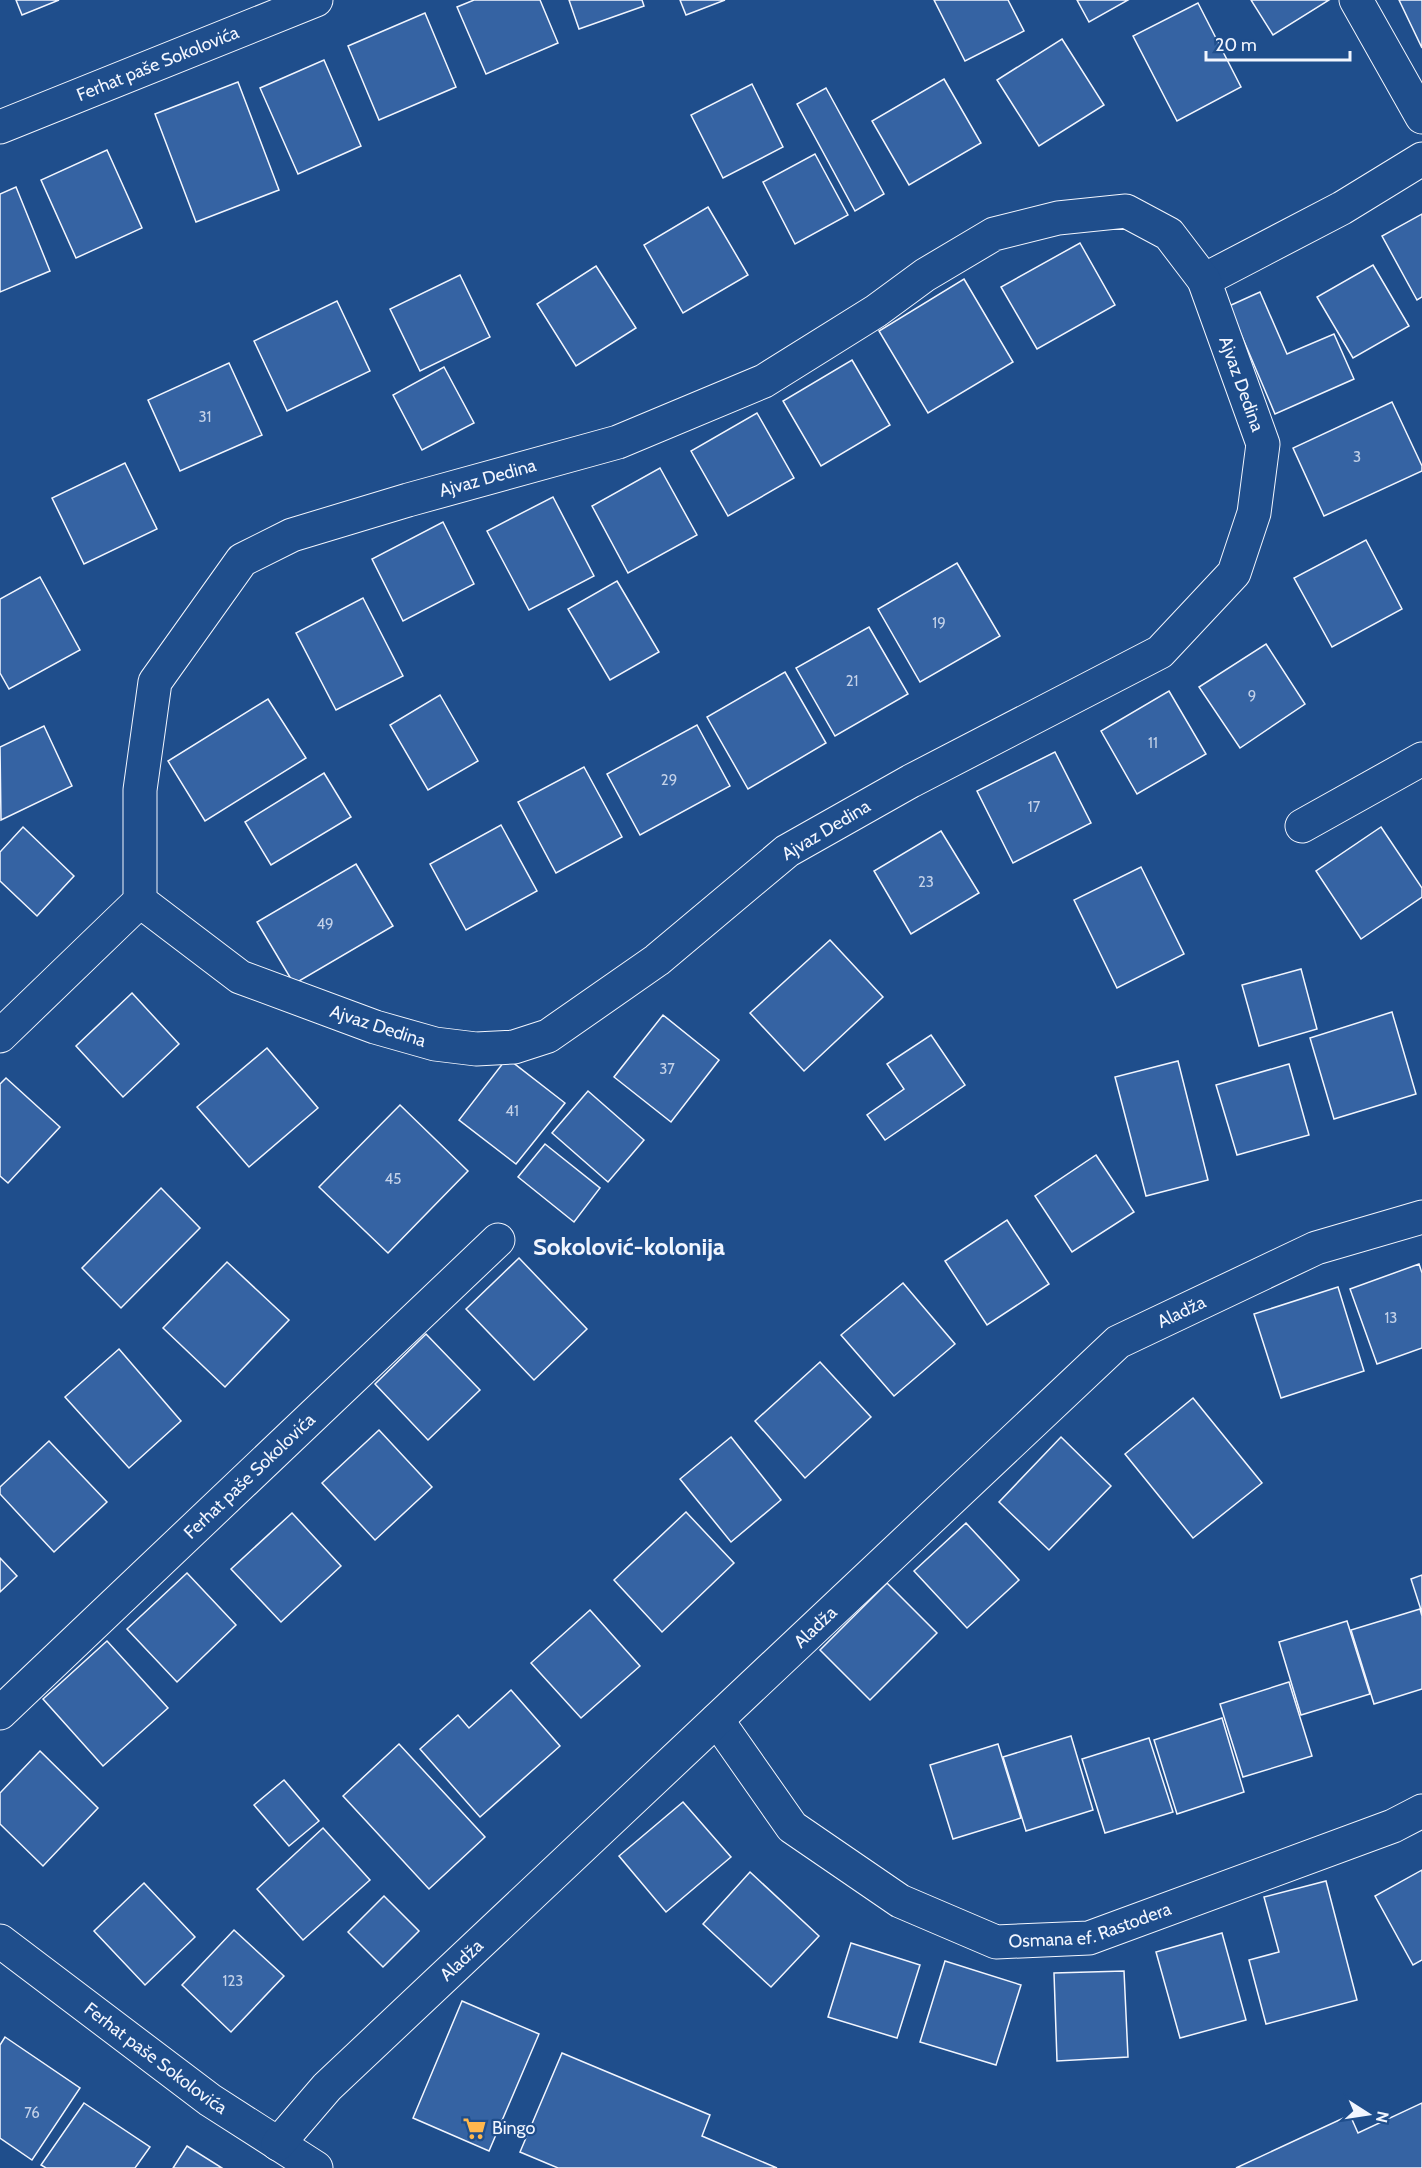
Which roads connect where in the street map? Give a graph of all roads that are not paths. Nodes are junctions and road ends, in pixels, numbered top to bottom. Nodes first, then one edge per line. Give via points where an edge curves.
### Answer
1 (316, 0) edge
2 (1356, 0) edge
3 (1422, 117) edge
4 (0, 127) edge
5 (1422, 159) edge
6 (1204, 280) junction
7 (1422, 759) edge
8 (1302, 826) dead end
9 (140, 901) junction
10 (0, 1036) edge
11 (1422, 1216) edge
12 (498, 1240) dead end
13 (0, 1713) edge
14 (717, 1720) junction
15 (1422, 1811) edge
16 (0, 1941) edge
17 (278, 2144) junction
18 (316, 2168) edge

1 - 4 street, Ferhat paše Sokolovića
2 - 3 street
5 - 6 street via 1342,208
6 - 9 street, Ajvaz Dedina via 1169,234 1126,212 1058,218 994,234 764,381 618,441 292,535 242,560 155,682 140,790
6 - 9 street, Ajvaz Dedina via 1263,444 1254,513 1234,573 1160,652 911,780 787,851 657,960 548,1036 514,1047 476,1049 435,1044 375,1027 240,977
7 - 8 street
9 - 10 street
11 - 14 street, Aladža via 1316,1248 1118,1342
12 - 13 street, Ferhat paše Sokolovića
14 - 15 street, Osmana ef. Rastodera via 792,1827 900,1901 996,1942 1089,1938 1393,1826
14 - 17 street, Aladža via 327,2087
16 - 17 street, Ferhat paše Sokolovića via 210,2100
17 - 18 street, Ferhat paše Sokolovića

